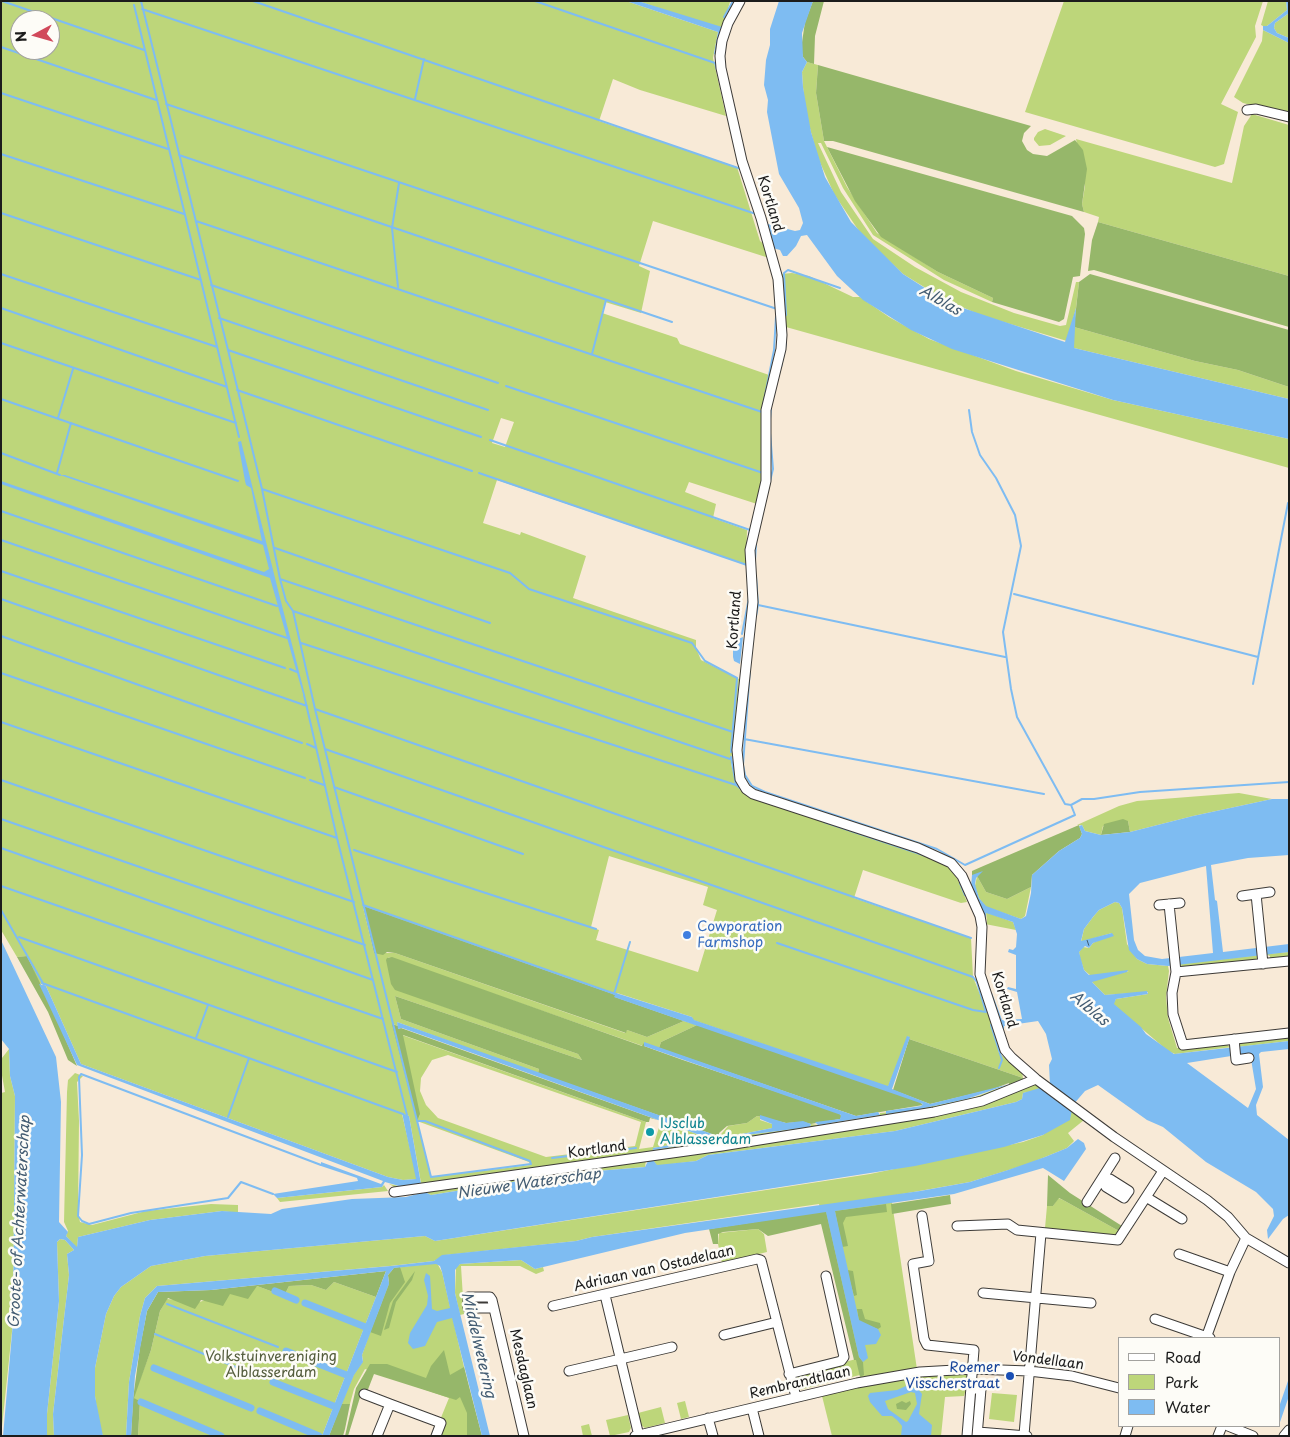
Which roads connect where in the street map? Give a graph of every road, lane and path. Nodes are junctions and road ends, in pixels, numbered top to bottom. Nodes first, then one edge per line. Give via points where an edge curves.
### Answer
1 (739, 4) edge
2 (1247, 110) dead end
3 (1289, 117) edge
4 (1270, 892) dead end
5 (1256, 894) junction
6 (1242, 896) dead end
7 (1180, 903) dead end
8 (1263, 960) junction
9 (1289, 961) edge
10 (1176, 972) junction
11 (1289, 1033) edge
12 (1234, 1041) junction
13 (1249, 1058) dead end
14 (1040, 1082) junction
15 (1115, 1158) dead end
16 (1162, 1171) junction
17 (1102, 1178) junction
18 (394, 1192) dead end
19 (1144, 1200) junction
20 (1087, 1202) dead end
21 (922, 1216) dead end
22 (1182, 1219) dead end
23 (957, 1226) dead end
24 (1041, 1233) junction
25 (1246, 1238) junction
26 (1180, 1254) dead end
27 (1289, 1263) edge
28 (1230, 1272) junction
29 (826, 1276) dead end
30 (983, 1293) dead end
31 (605, 1295) junction
32 (1035, 1299) junction
33 (1091, 1303) dead end
34 (553, 1306) dead end
35 (494, 1308) dead end
36 (1154, 1319) dead end
37 (777, 1322) junction
38 (724, 1335) dead end
39 (1205, 1337) edge
40 (1208, 1337) edge
41 (672, 1346) dead end
42 (620, 1359) junction
43 (973, 1369) junction
44 (569, 1371) dead end
45 (1029, 1371) junction
46 (789, 1374) junction
47 (1118, 1388) edge
48 (971, 1389) junction
49 (364, 1394) dead end
50 (796, 1397) junction
51 (390, 1404) junction
52 (752, 1408) junction
53 (708, 1418) junction
54 (1234, 1427) edge
55 (1289, 1430) edge
56 (676, 1431) edge
57 (977, 1434) edge
58 (638, 1435) edge
59 (377, 1436) edge
60 (436, 1436) edge
61 (524, 1436) edge
62 (713, 1436) edge
63 (759, 1436) edge
64 (966, 1436) edge
65 (1026, 1436) edge
66 (1253, 1436) edge
67 (1284, 1436) edge

1 - 14 street, Kortland via 722,41 721,68 742,161 778,279 782,335 766,410 766,481 750,550 753,602 738,736 738,771 746,789 753,794 940,856 956,868 980,916 980,974 1005,1050
2 - 3 street
4 - 5 street
5 - 6 street
5 - 8 street
7 - 10 street via 1164,904
8 - 9 street
8 - 10 street
10 - 12 street via 1173,1014 1183,1044
11 - 12 street
12 - 13 street via 1236,1060
14 - 16 street
14 - 18 street, Kortland via 934,1112 722,1146
15 - 17 street
16 - 19 street
16 - 25 street via 1228,1217
17 - 19 street via 1110,1179 1129,1190 1127,1194
17 - 20 street
19 - 22 street
19 - 24 street via 1118,1240
21 - 43 street via 929,1261 913,1264 924,1339 927,1345 974,1350
23 - 24 street via 1008,1224 1016,1230
24 - 32 street
25 - 27 street
25 - 28 street
26 - 28 street
28 - 40 street
29 - 46 street via 844,1357 841,1361
30 - 32 street
31 - 34 street, Adriaan van Ostadelaan
31 - 37 street, Adriaan van Ostadelaan via 757,1259 762,1260
31 - 42 street
32 - 33 street
32 - 45 street
35 - 61 street, Mesdaglaan
36 - 39 street
37 - 38 street
37 - 46 street
41 - 42 street
42 - 44 street
42 - 58 street
43 - 45 street, Vondellaan
43 - 48 street
43 - 50 street, Rembrandtlaan via 920,1372
45 - 47 street, Vondellaan via 1072,1376
45 - 65 street
46 - 50 street
48 - 57 street via 981,1389
48 - 64 street
49 - 51 street
50 - 52 street, Rembrandtlaan
51 - 59 street
51 - 60 street via 441,1424
52 - 53 street, Rembrandtlaan
52 - 63 street
53 - 56 street, Rembrandtlaan
53 - 62 street
54 - 66 street
55 - 67 street
56 - 58 street, Rembrandtlaan
57 - 65 street

